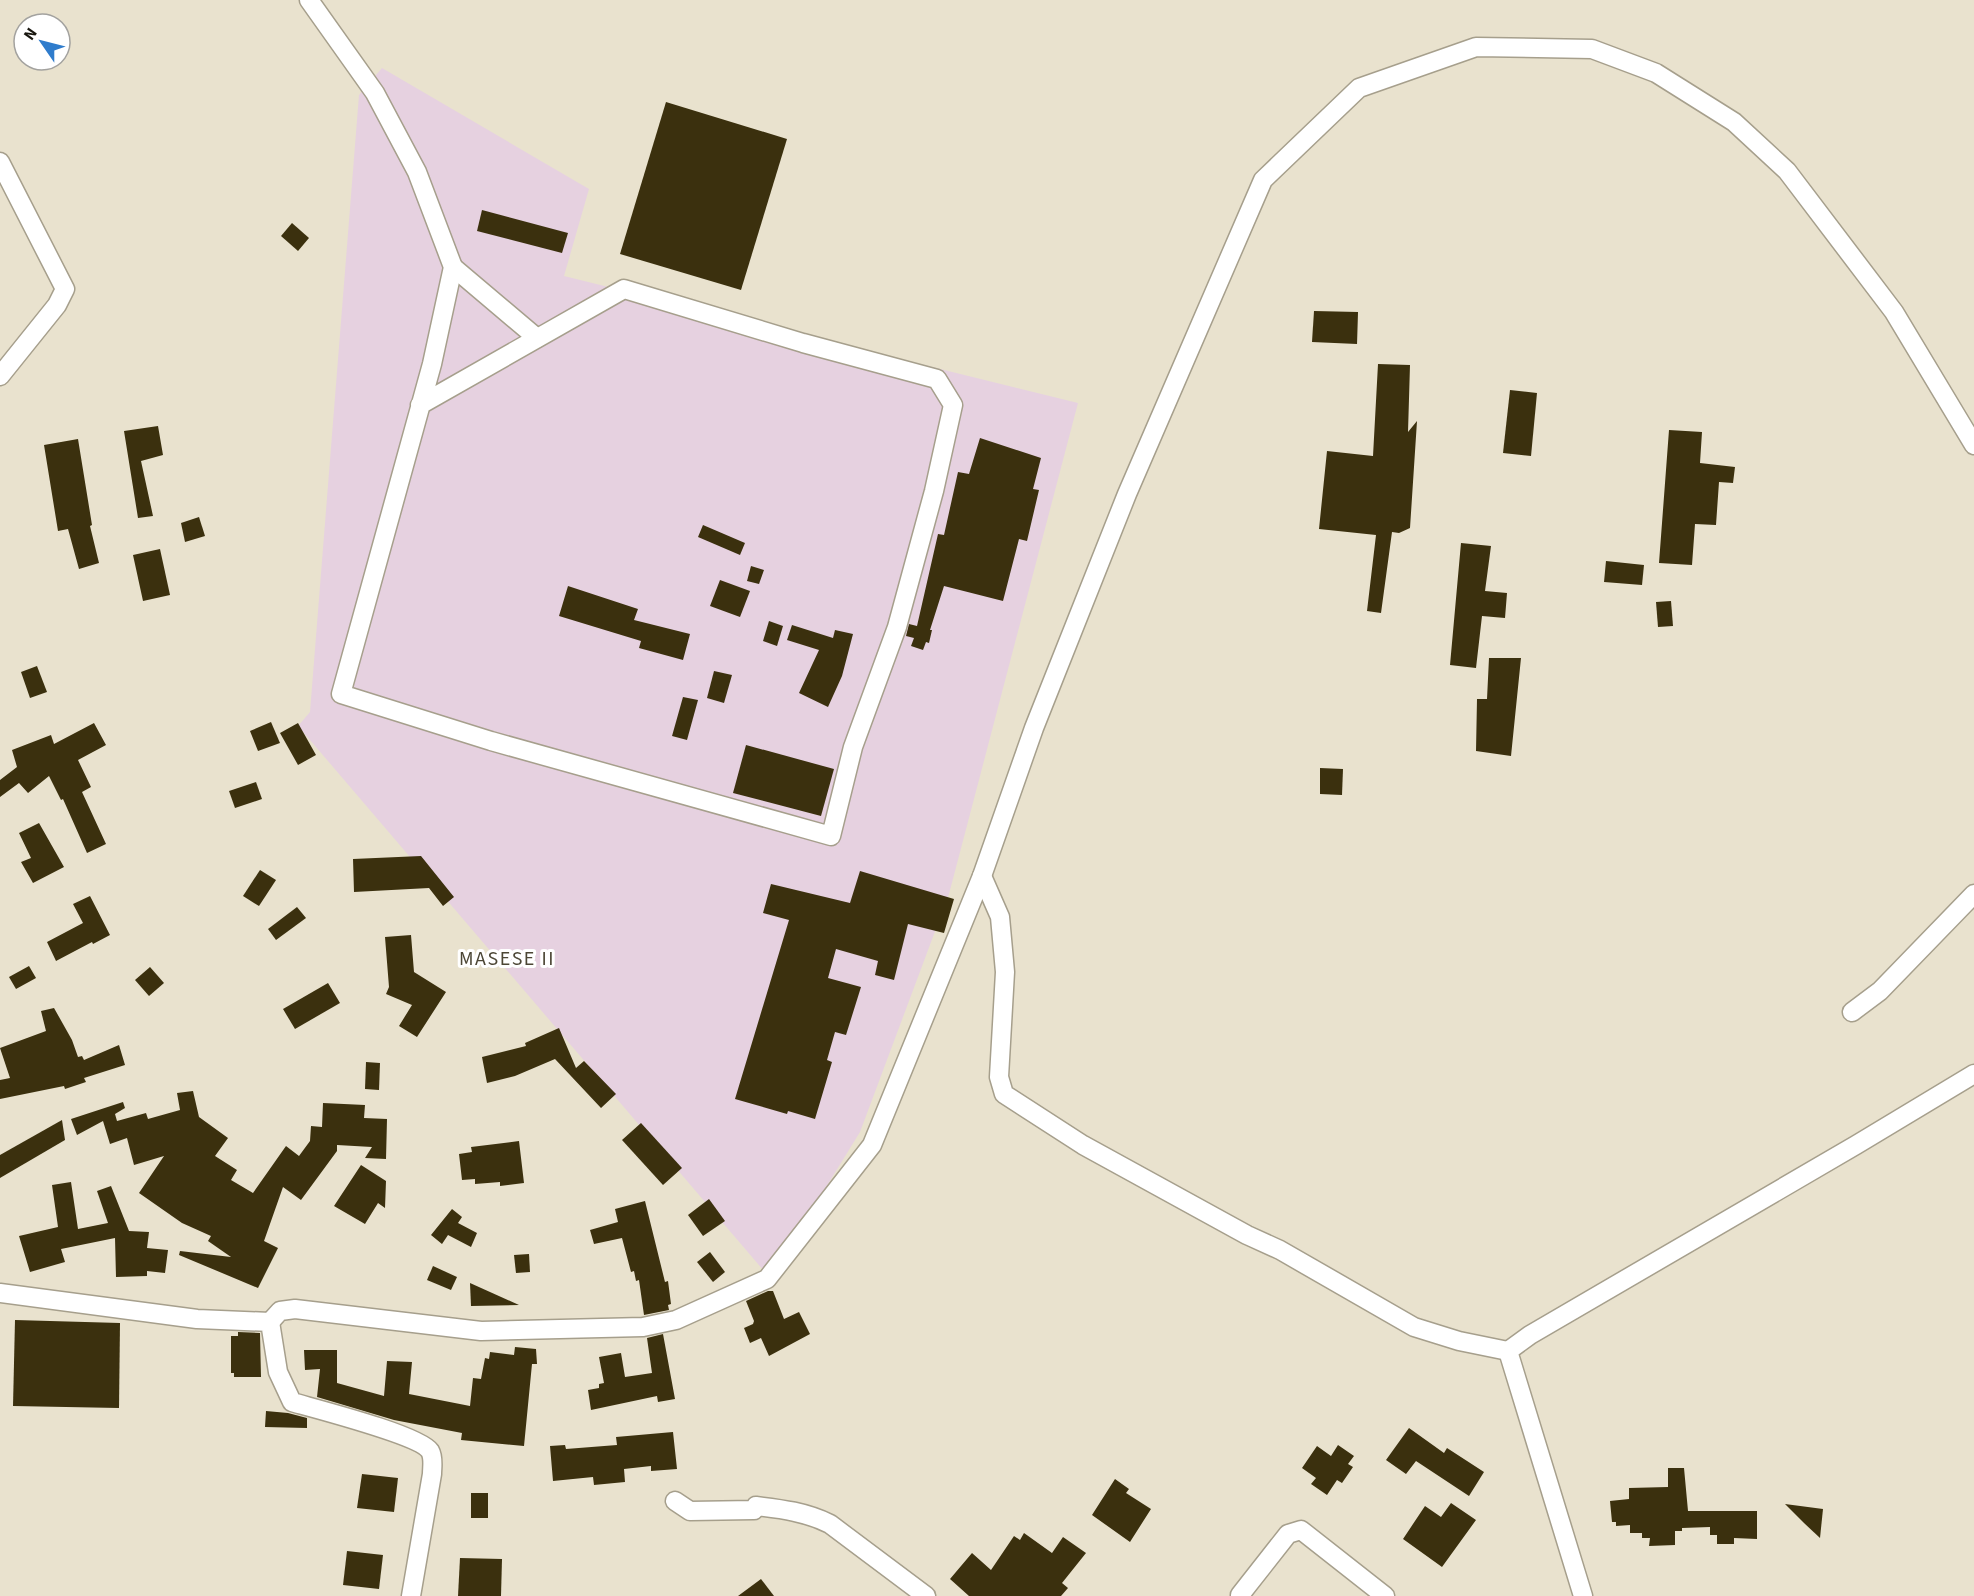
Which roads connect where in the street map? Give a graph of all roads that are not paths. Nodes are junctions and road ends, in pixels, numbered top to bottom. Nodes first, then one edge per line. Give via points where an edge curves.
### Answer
1 (309, 0) edge
2 (0, 162) edge
3 (453, 267) junction
4 (537, 338) junction
5 (0, 376) edge
6 (420, 405) junction
7 (1974, 445) edge
8 (982, 876) junction
9 (1974, 894) edge
10 (1852, 1012) dead end
11 (1974, 1074) edge
12 (0, 1293) edge
13 (270, 1322) junction
14 (1508, 1351) junction
15 (675, 1501) dead end
16 (1240, 1595) edge
17 (411, 1596) edge
18 (926, 1596) edge
19 (1385, 1596) edge
20 (1583, 1596) edge

1 - 3 street via 380,103 417,172
2 - 5 street via 65,289 57,305
3 - 4 street
3 - 6 street
4 - 6 street
4 - 6 street via 624,289 937,379 953,405 897,627 853,747 831,836 491,741 341,694
7 - 8 street via 1894,312 1787,171 1734,122 1656,73 1592,50 1476,47 1359,88 1263,180 1127,494 1034,728
8 - 13 street via 872,1145 767,1279 676,1320 643,1327 481,1331 295,1309 280,1311
8 - 14 street via 1000,917 1005,972 999,1077 1004,1094 1083,1145 1414,1327
9 - 10 street via 1880,991
11 - 14 street
12 - 13 street via 197,1319
13 - 17 street via 278,1372 292,1402 412,1439 430,1451 432,1474
14 - 20 street
15 - 18 street via 690,1511 754,1510 756,1506 795,1510 816,1517
16 - 19 street via 1288,1534 1301,1530

